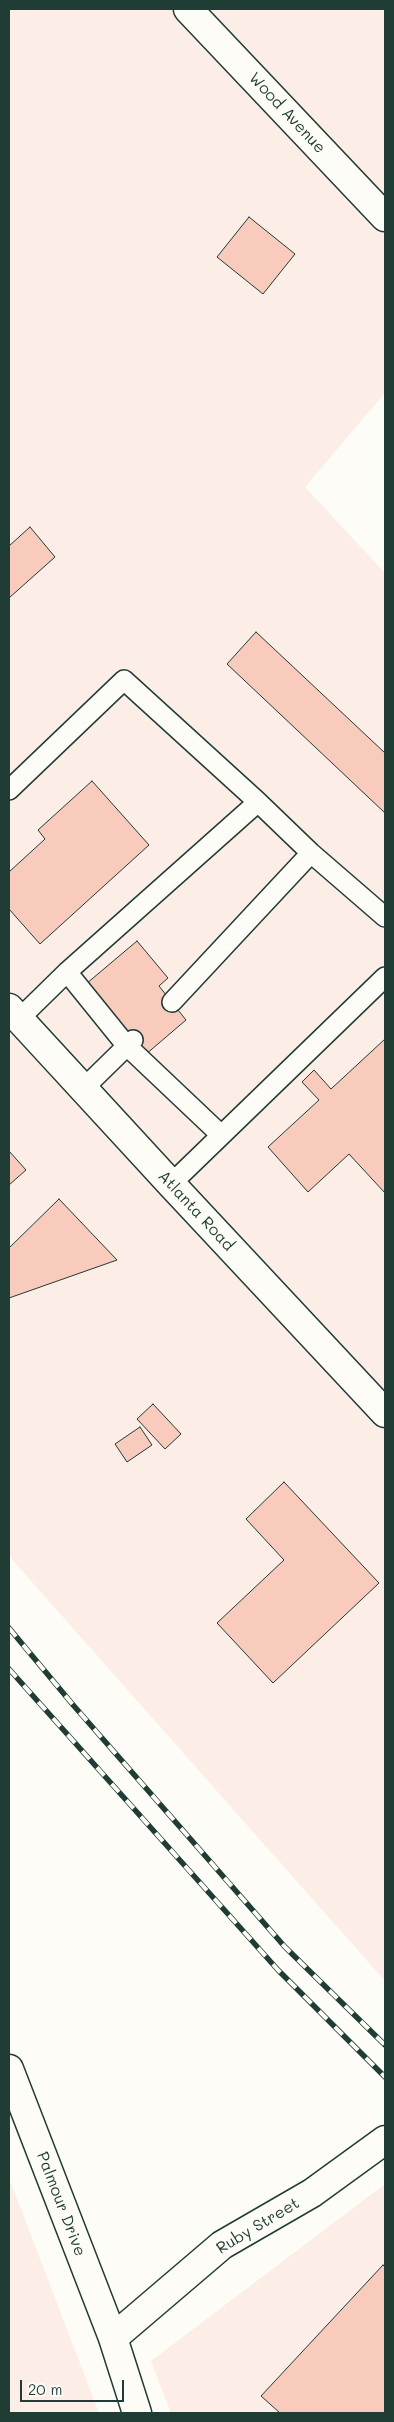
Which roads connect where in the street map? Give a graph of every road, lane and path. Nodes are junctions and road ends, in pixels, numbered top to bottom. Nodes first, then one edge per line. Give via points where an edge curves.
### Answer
1 (188, 9) edge
2 (385, 217) edge
3 (9, 790) edge
4 (258, 802) junction
5 (311, 853) junction
6 (385, 917) edge
7 (67, 972) junction
8 (385, 977) edge
9 (172, 1002) dead end
10 (14, 1013) edge
11 (129, 1043) junction
12 (83, 1089) junction
13 (221, 1135) junction
14 (171, 1184) junction
15 (385, 1412) edge
16 (9, 2070) edge
17 (385, 2140) edge
18 (113, 2338) junction
19 (137, 2413) edge

1 - 2 street, Wood Avenue
3 - 4 lane via 124,680
4 - 5 lane
4 - 7 lane
5 - 6 lane
5 - 9 lane
7 - 10 lane
7 - 11 lane
8 - 13 lane
10 - 12 street, Atlanta Road
11 - 12 lane
11 - 13 lane
12 - 14 street, Atlanta Road
13 - 14 lane
14 - 15 street, Atlanta Road
16 - 18 street, Palmour Drive
17 - 18 street, Ruby Street via 312,2194 222,2245
18 - 19 street, Palmour Drive

